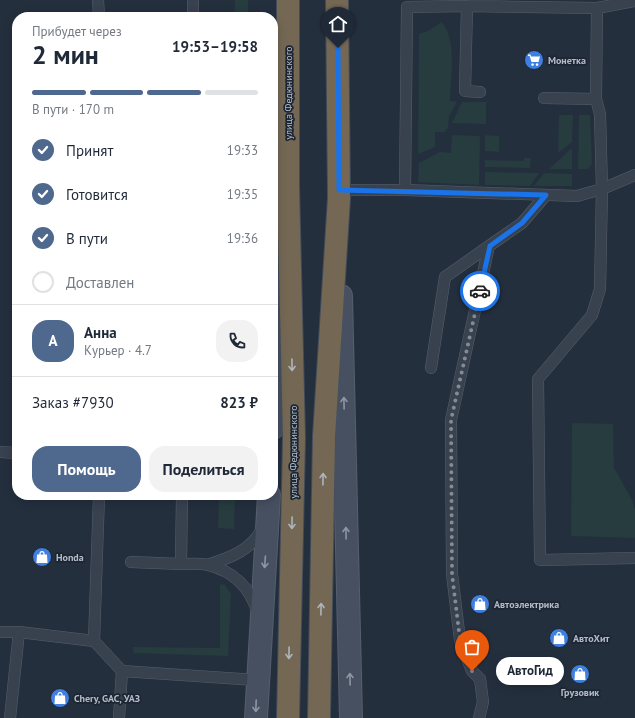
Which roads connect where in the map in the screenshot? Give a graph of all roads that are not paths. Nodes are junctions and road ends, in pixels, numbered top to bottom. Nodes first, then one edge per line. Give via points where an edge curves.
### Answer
1 (98, 0) edge
2 (193, 0) edge
3 (288, 0) edge
4 (337, 0) edge
5 (635, 1) edge
6 (467, 6) junction
7 (597, 8) junction
8 (98, 12) edge
9 (193, 12) edge
10 (480, 92) dead end
11 (544, 98) dead end
12 (596, 99) junction
13 (281, 110) edge
14 (635, 175) edge
15 (288, 186) junction
16 (602, 189) junction
17 (405, 190) junction
18 (339, 194) junction
19 (546, 195) junction
20 (490, 246) junction
21 (278, 347) edge
22 (431, 368) dead end
23 (0, 452) edge
24 (12, 453) edge
25 (99, 500) edge
26 (182, 500) edge
27 (268, 503) edge
28 (635, 558) edge
29 (131, 562) dead end
30 (181, 564) junction
31 (207, 565) junction
32 (0, 632) edge
33 (19, 632) junction
34 (260, 633) junction
35 (94, 641) junction
36 (122, 671) junction
37 (257, 680) junction
38 (10, 718) edge
39 (119, 718) edge
40 (256, 718) edge
41 (288, 718) edge
42 (319, 718) edge
43 (351, 718) edge
44 (479, 718) edge

1 - 8 lane
2 - 9 lane
3 - 13 highway, улица Федюнинского
4 - 18 highway
5 - 7 lane
6 - 7 lane
6 - 10 lane via 465,91
6 - 17 lane via 407,7
7 - 12 lane
11 - 12 lane
12 - 16 lane via 600,114
13 - 15 highway, улица Федюнинского
14 - 16 lane
15 - 21 main road, улица Федюнинского
15 -> 41 highway, улица Федюнинского via 294,438
16 - 19 lane via 577,196
16 - 28 lane via 600,289 592,315 538,379 540,560
17 - 18 lane
17 - 19 lane
42 -> 18 highway via 324,436
43 -> 18 main road
19 - 20 lane via 522,223
20 - 22 lane via 445,277
20 - 44 lane via 451,420 452,574 460,640 472,671 480,679 483,702
23 - 24 lane
25 - 35 lane
26 - 30 lane
27 - 31 lane via 263,527 253,542 230,558
27 -> 34 main road
29 - 30 lane
30 - 31 lane
31 - 34 lane via 229,573 246,588 255,606
32 - 33 lane
33 - 35 lane
33 - 38 lane
34 - 37 main road
35 - 36 lane
36 - 37 lane
36 - 39 lane
37 -> 40 main road

